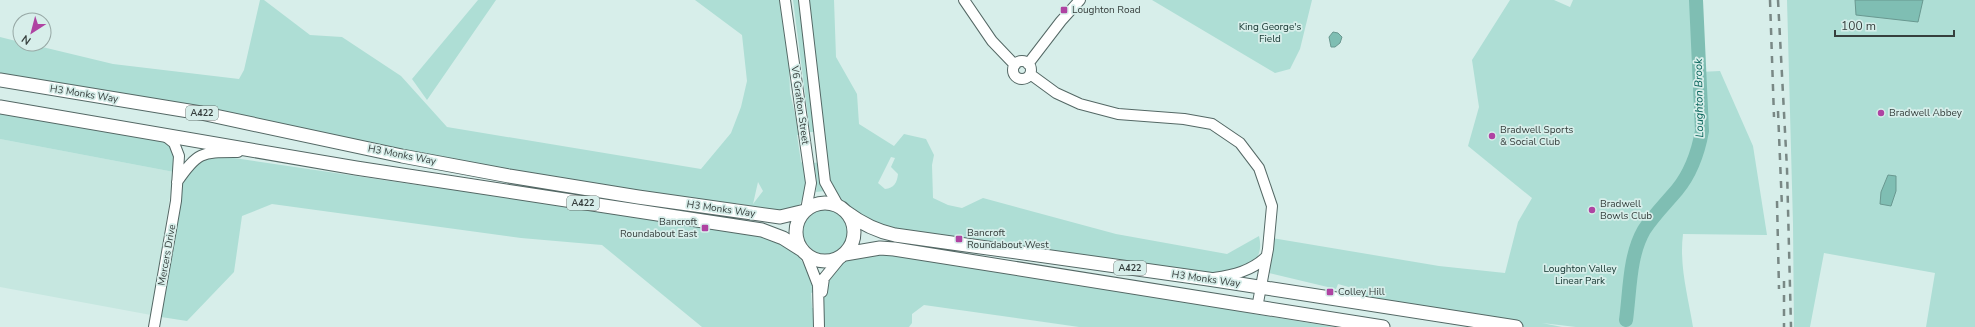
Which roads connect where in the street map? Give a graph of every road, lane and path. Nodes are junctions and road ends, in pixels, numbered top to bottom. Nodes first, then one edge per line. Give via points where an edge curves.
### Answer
1 (785, 0) edge
2 (804, 0) edge
3 (964, 0) edge
4 (1080, 0) edge
5 (1015, 65) junction
6 (1029, 69) junction
7 (0, 80) edge
8 (0, 107) edge
9 (163, 135) junction
10 (266, 152) junction
11 (177, 182) junction
12 (842, 209) junction
13 (805, 211) junction
14 (804, 252) junction
15 (843, 255) junction
16 (1266, 257) junction
17 (1208, 279) junction
18 (1262, 287) junction
19 (820, 303) junction
20 (1257, 308) junction
21 (819, 326) edge
22 (154, 327) edge
23 (1383, 327) edge
24 (1516, 327) edge

1 - 13 street, V6 Grafton Street via 811,183
2 - 12 street, V6 Grafton Street via 825,182
3 - 5 street via 992,42
4 - 6 street via 1061,21
5 - 6 street via 1023,62
5 - 6 street via 1014,71 1018,78 1026,78
6 - 16 street via 1056,93 1080,104 1118,114 1184,119 1212,124 1240,143 1259,168 1272,206
7 - 13 main road, H3 Monks Way / A422 via 201,113 402,156 638,198 780,217
8 - 9 main road, H3 Monks Way / A422
9 - 10 main road, H3 Monks Way / A422
9 - 11 street, Mercers Drive via 174,143 179,156
10 - 11 street via 211,152 198,156
10 - 14 main road, H3 Monks Way / A422 via 404,176 762,230 783,238
11 - 22 street, Mercers Drive
12 - 13 main road, A422 via 822,203
12 - 15 main road via 852,220 854,229 851,246
12 - 17 main road, H3 Monks Way / A422 via 871,228 895,235
13 - 14 main road via 796,230 797,240
14 - 15 main road, A422 via 820,261
14 - 19 street via 818,285
15 - 19 street via 824,278
15 - 20 main road, H3 Monks Way / A422 via 880,248 894,249
16 - 17 street via 1243,272
16 - 18 street
17 - 18 main road, H3 Monks Way / A422
18 - 20 street
18 - 24 main road, H3 Monks Way / A422
19 - 21 street
20 - 23 main road, H3 Monks Way / A422

